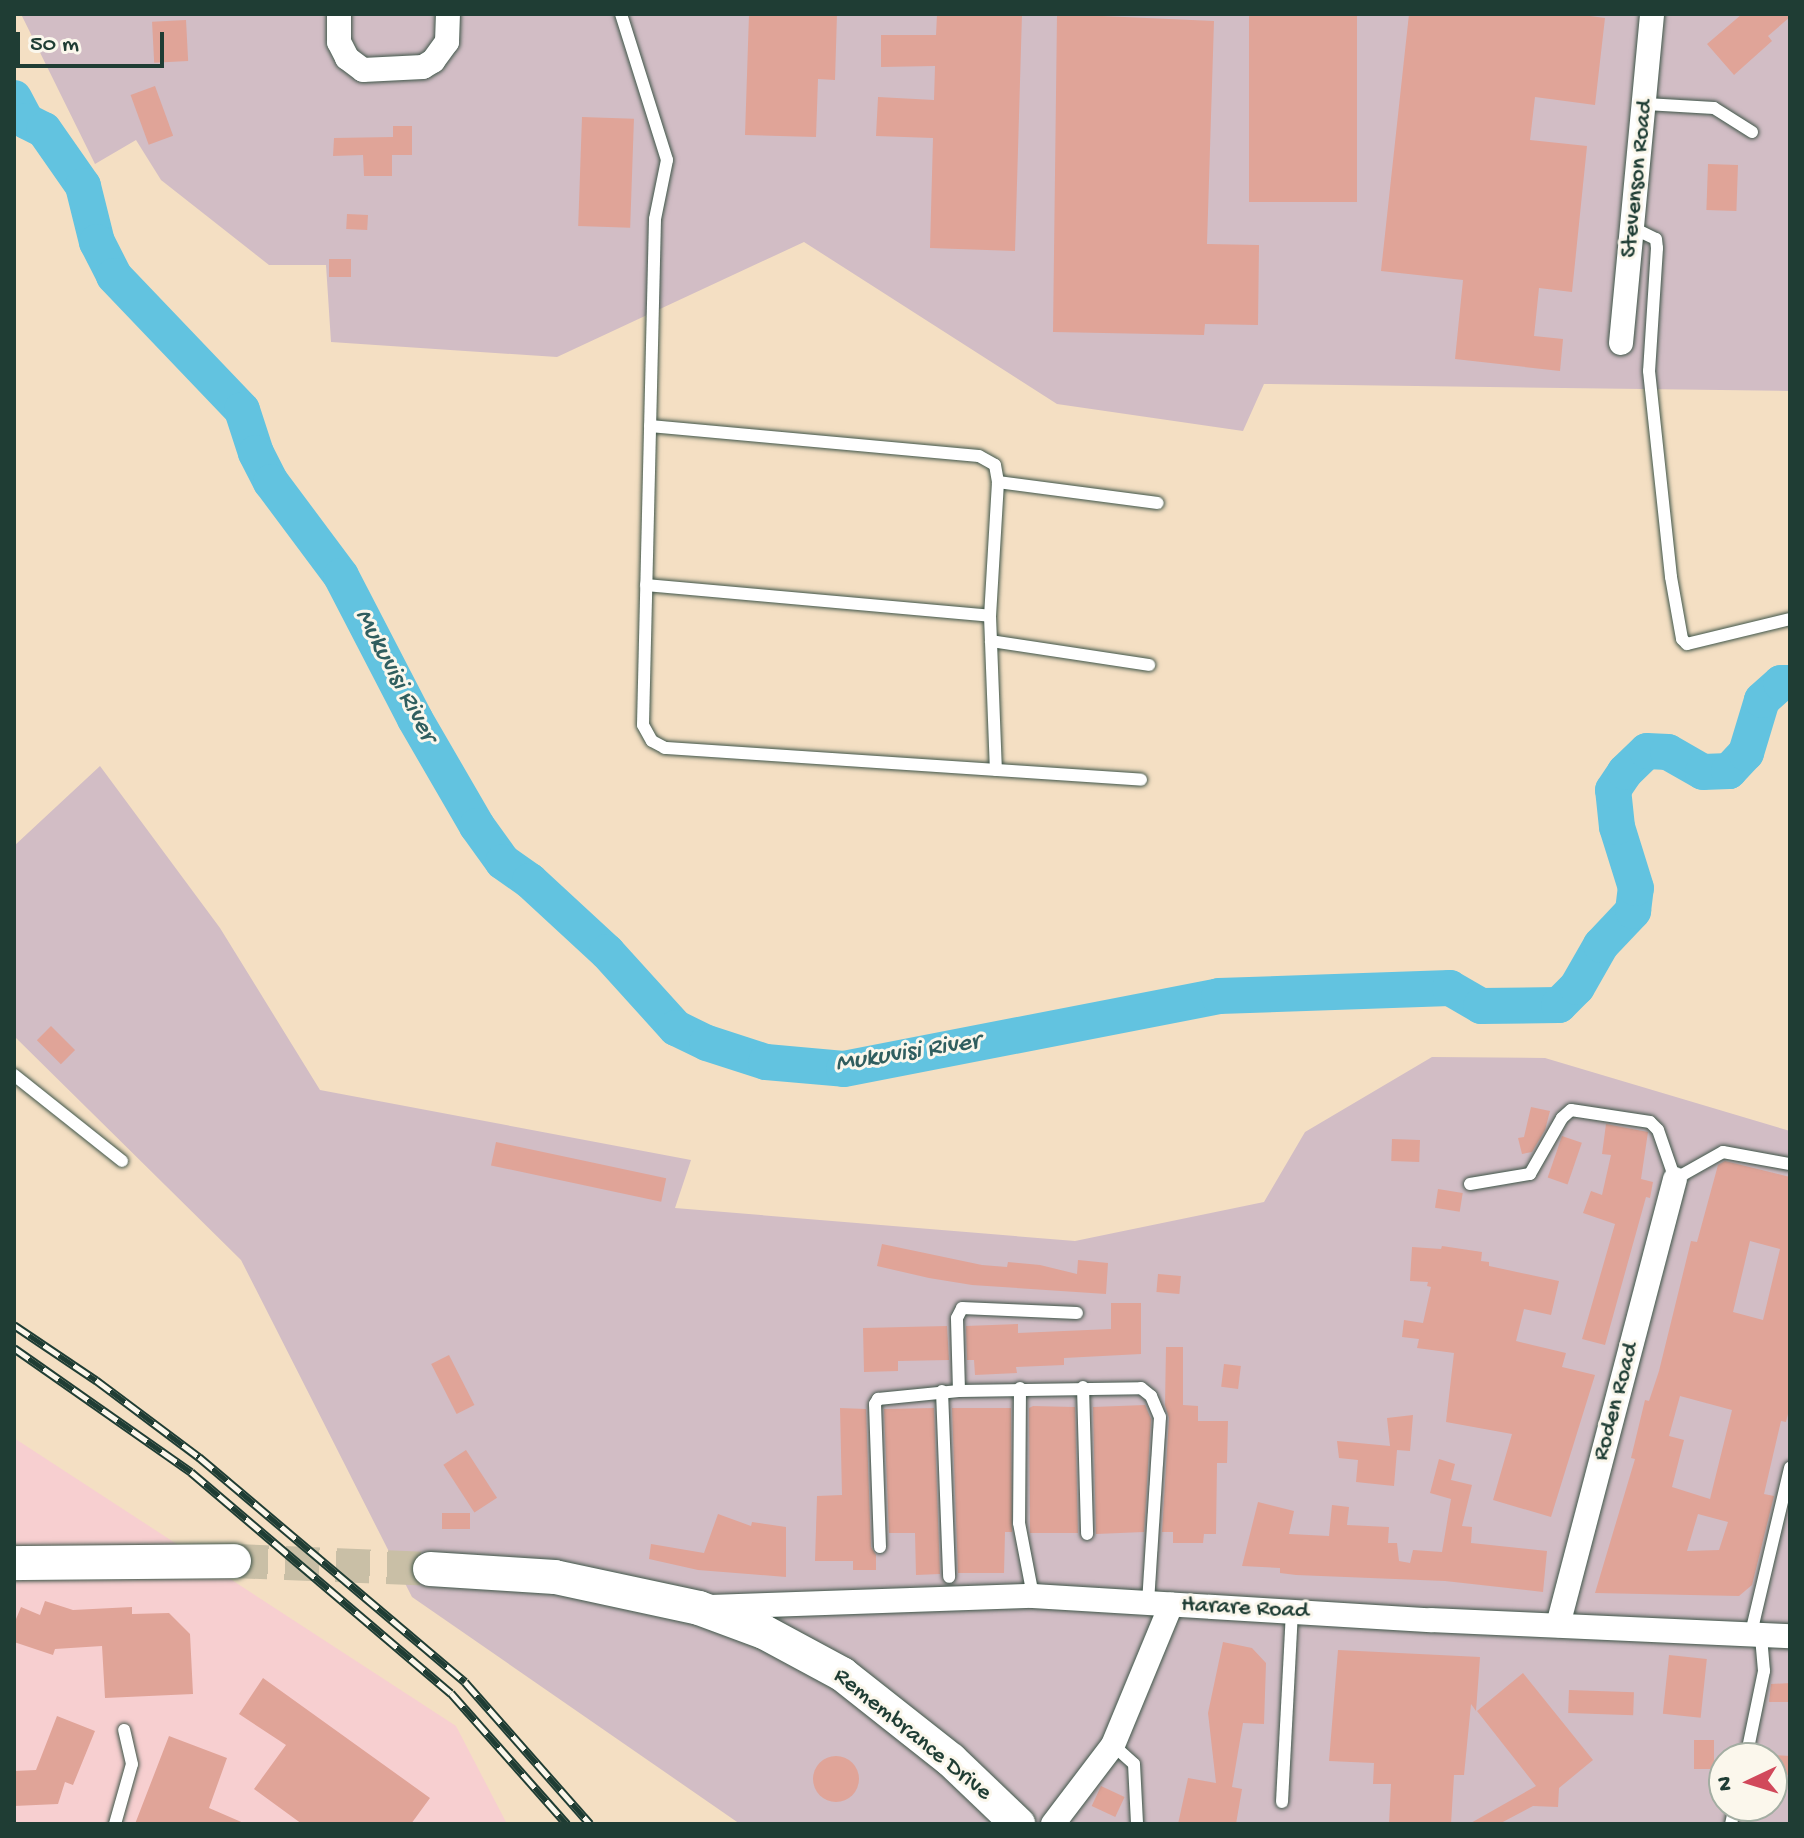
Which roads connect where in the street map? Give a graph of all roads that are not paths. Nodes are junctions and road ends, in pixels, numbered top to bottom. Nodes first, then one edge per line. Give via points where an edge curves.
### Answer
1 (339, 14) edge
2 (448, 14) edge
3 (621, 14) edge
4 (1652, 14) edge
5 (1646, 104) junction
6 (1752, 132) dead end
7 (1633, 228) junction
8 (1621, 343) dead end
9 (650, 426) junction
10 (998, 482) junction
11 (1158, 503) dead end
12 (646, 585) junction
13 (990, 616) junction
14 (1790, 619) edge
15 (991, 641) junction
16 (1149, 665) dead end
17 (996, 770) junction
18 (1141, 780) dead end
19 (14, 1075) edge
20 (122, 1161) dead end
21 (1790, 1164) edge
22 (1675, 1179) junction
23 (1470, 1184) dead end
24 (1077, 1313) dead end
25 (1083, 1387) junction
26 (1020, 1388) junction
27 (942, 1391) junction
28 (959, 1391) junction
29 (1790, 1468) edge
30 (1087, 1534) dead end
31 (880, 1547) dead end
32 (234, 1561) tunnel mouth
33 (14, 1563) edge
34 (430, 1569) tunnel mouth
35 (949, 1577) dead end
36 (1033, 1596) junction
37 (1160, 1605) junction
38 (699, 1608) junction
39 (1292, 1610) junction
40 (1558, 1625) junction
41 (1756, 1633) junction
42 (1790, 1636) edge
43 (124, 1730) dead end
44 (1749, 1742) edge
45 (1113, 1745) junction
46 (1282, 1802) dead end
47 (115, 1824) edge
48 (1018, 1824) edge
49 (1053, 1824) edge
50 (1137, 1824) edge

1 - 2 street via 339,42 347,58 363,70 423,67 433,61 447,42
3 - 9 lane via 667,160 655,219
4 - 5 street, Stevenson Road
5 - 6 lane via 1714,108
5 - 7 street, Stevenson Road
7 - 8 street, Stevenson Road
7 - 14 lane via 1656,239 1649,371 1682,639 1687,644
9 - 10 lane via 979,456 995,465
9 - 12 lane
10 - 11 lane
10 - 13 lane
12 - 13 lane
12 - 17 lane via 643,725 652,741 665,748
13 - 15 lane
15 - 16 lane
15 - 17 lane
17 - 18 lane
19 - 20 lane
21 - 22 lane via 1723,1152
22 - 23 lane via 1658,1130 1650,1122 1571,1110 1530,1174
22 - 40 street, Roden Road
24 - 28 lane via 962,1308 957,1318
25 - 26 lane
25 - 30 lane
25 - 37 lane via 1141,1388 1160,1417
26 - 28 lane
26 - 36 lane via 1019,1523
27 - 28 lane
27 - 31 lane via 883,1396 875,1404
27 - 35 lane
29 - 41 lane
32 - 33 street
34 - 38 street, Remembrance Drive via 555,1577
36 - 37 street, Harare Road
36 - 38 street, Harare Road
37 - 39 street, Harare Road
37 - 45 street
38 - 48 street, Remembrance Drive via 764,1632 842,1674 951,1760
39 - 40 street, Harare Road
39 - 46 lane
40 - 41 street, Harare Road
41 - 42 street, Harare Road
41 - 44 lane via 1764,1671
43 - 47 lane via 132,1764
45 - 49 street
45 - 50 lane via 1134,1764

